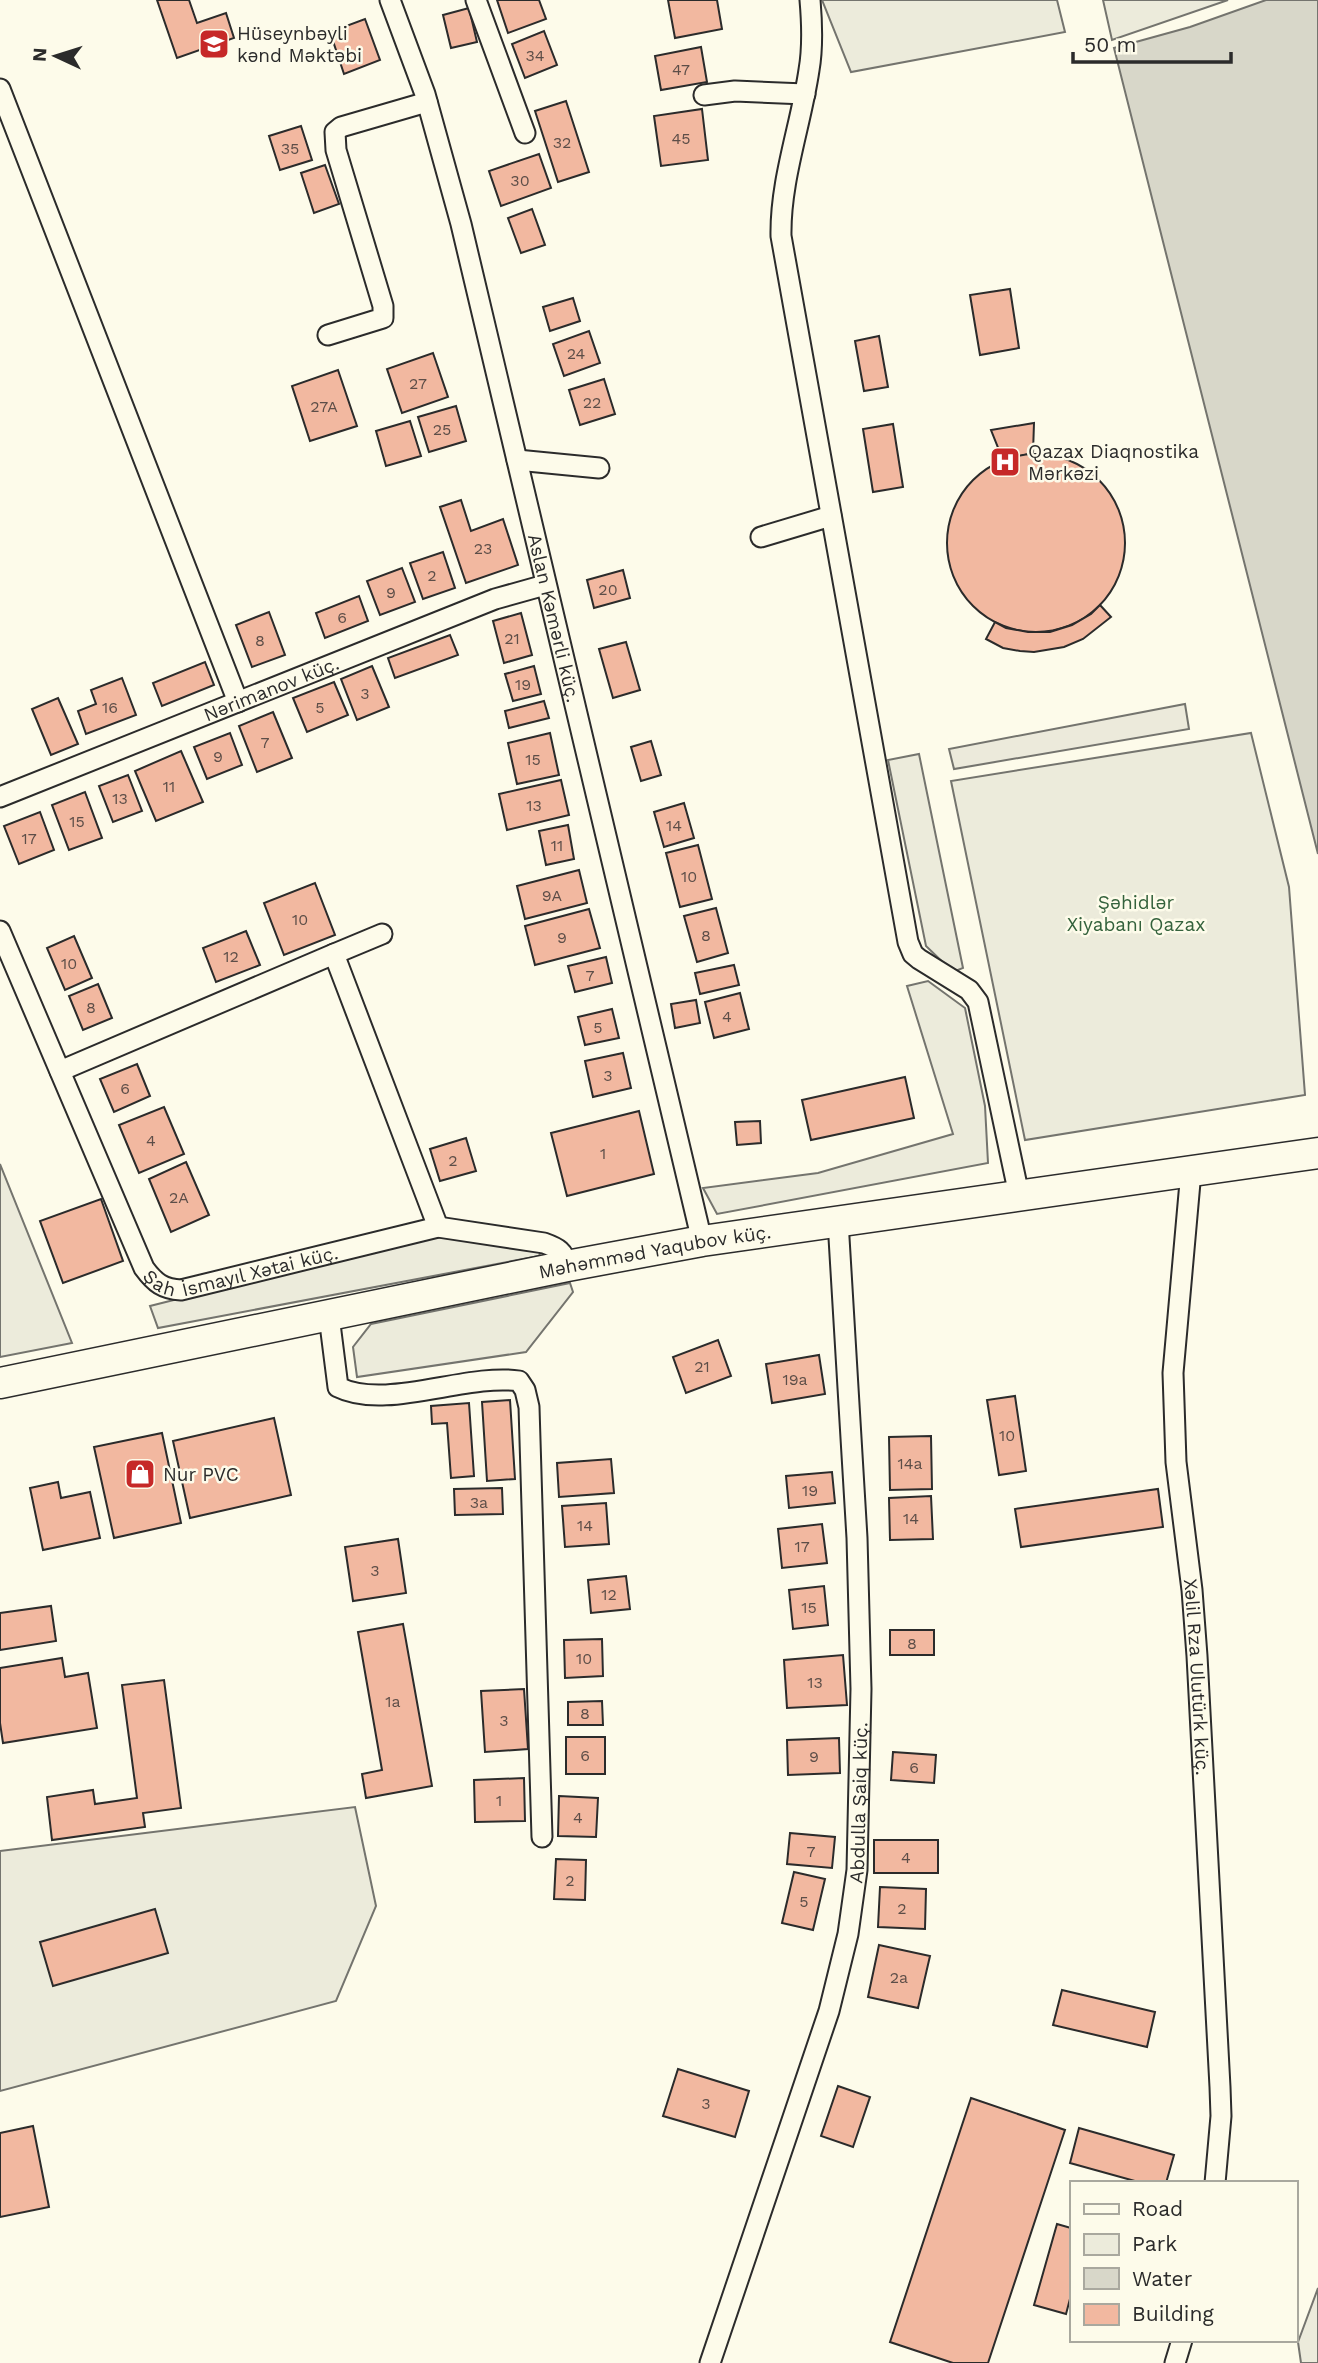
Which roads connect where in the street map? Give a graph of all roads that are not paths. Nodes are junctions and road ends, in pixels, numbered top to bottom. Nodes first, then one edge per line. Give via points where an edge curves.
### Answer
1 (390, 0) edge
2 (476, 0) edge
3 (810, 0) edge
4 (0, 89) edge
5 (804, 93) junction
6 (704, 95) dead end
7 (427, 102) junction
8 (525, 133) dead end
9 (328, 335) dead end
10 (517, 460) junction
11 (599, 468) dead end
12 (831, 516) junction
13 (761, 537) dead end
14 (545, 585) junction
15 (237, 702) junction
16 (0, 797) edge
17 (0, 931) edge
18 (382, 934) dead end
19 (334, 954) junction
20 (60, 1071) junction
21 (1318, 1153) edge
22 (1191, 1171) junction
23 (1019, 1195) junction
24 (838, 1221) junction
25 (438, 1227) junction
26 (702, 1241) junction
27 (567, 1266) junction
28 (329, 1316) junction
29 (0, 1383) edge
30 (542, 1837) dead end
31 (1215, 2181) edge
32 (1181, 2342) edge
33 (710, 2363) edge
34 (1175, 2363) edge

1 - 7 street, Aslan Kəmərli küç.
2 - 8 street
3 - 5 street via 812,44
4 - 15 street
5 - 6 street
5 - 12 street via 780,210 781,236
7 - 9 street via 335,132 336,150 383,318
7 - 10 street, Aslan Kəmərli küç.
10 - 11 street
10 - 14 street, Aslan Kəmərli küç.
12 - 13 street
12 - 23 street via 908,942 913,954 969,990 978,1002
14 - 15 street, Nərimanov küç. via 495,599
14 - 26 street, Aslan Kəmərli küç.
15 - 16 street, Nərimanov küç.
17 - 20 street, Şah İsmayıl Xətai küç.
18 - 19 street
19 - 20 street
19 - 25 street
20 - 25 street, Şah İsmayıl Xətai küç. via 144,1268 166,1289 181,1290
21 - 22 main road, Məhəmməd Yaqubov küç.
22 - 23 main road, Məhəmməd Yaqubov küç.
22 - 31 street, Xəlil Rza Ulutürk küç. via 1173,1373 1175,1462 1197,1656 1222,2116
23 - 24 main road, Məhəmməd Yaqubov küç.
24 - 26 main road, Məhəmməd Yaqubov küç.
24 - 33 street, Abdulla Şaiq küç. via 857,1538 861,1689 857,1870 848,1934 829,2011
25 - 27 street, Şah İsmayıl Xətai küç. via 544,1243 564,1253
26 - 27 main road, Məhəmməd Yaqubov küç.
27 - 28 main road, Məhəmməd Yaqubov küç.
28 - 29 main road, Məhəmməd Yaqubov küç.
28 - 30 street via 338,1387 348,1392 395,1393 501,1378 519,1381 525,1390
32 - 34 street

